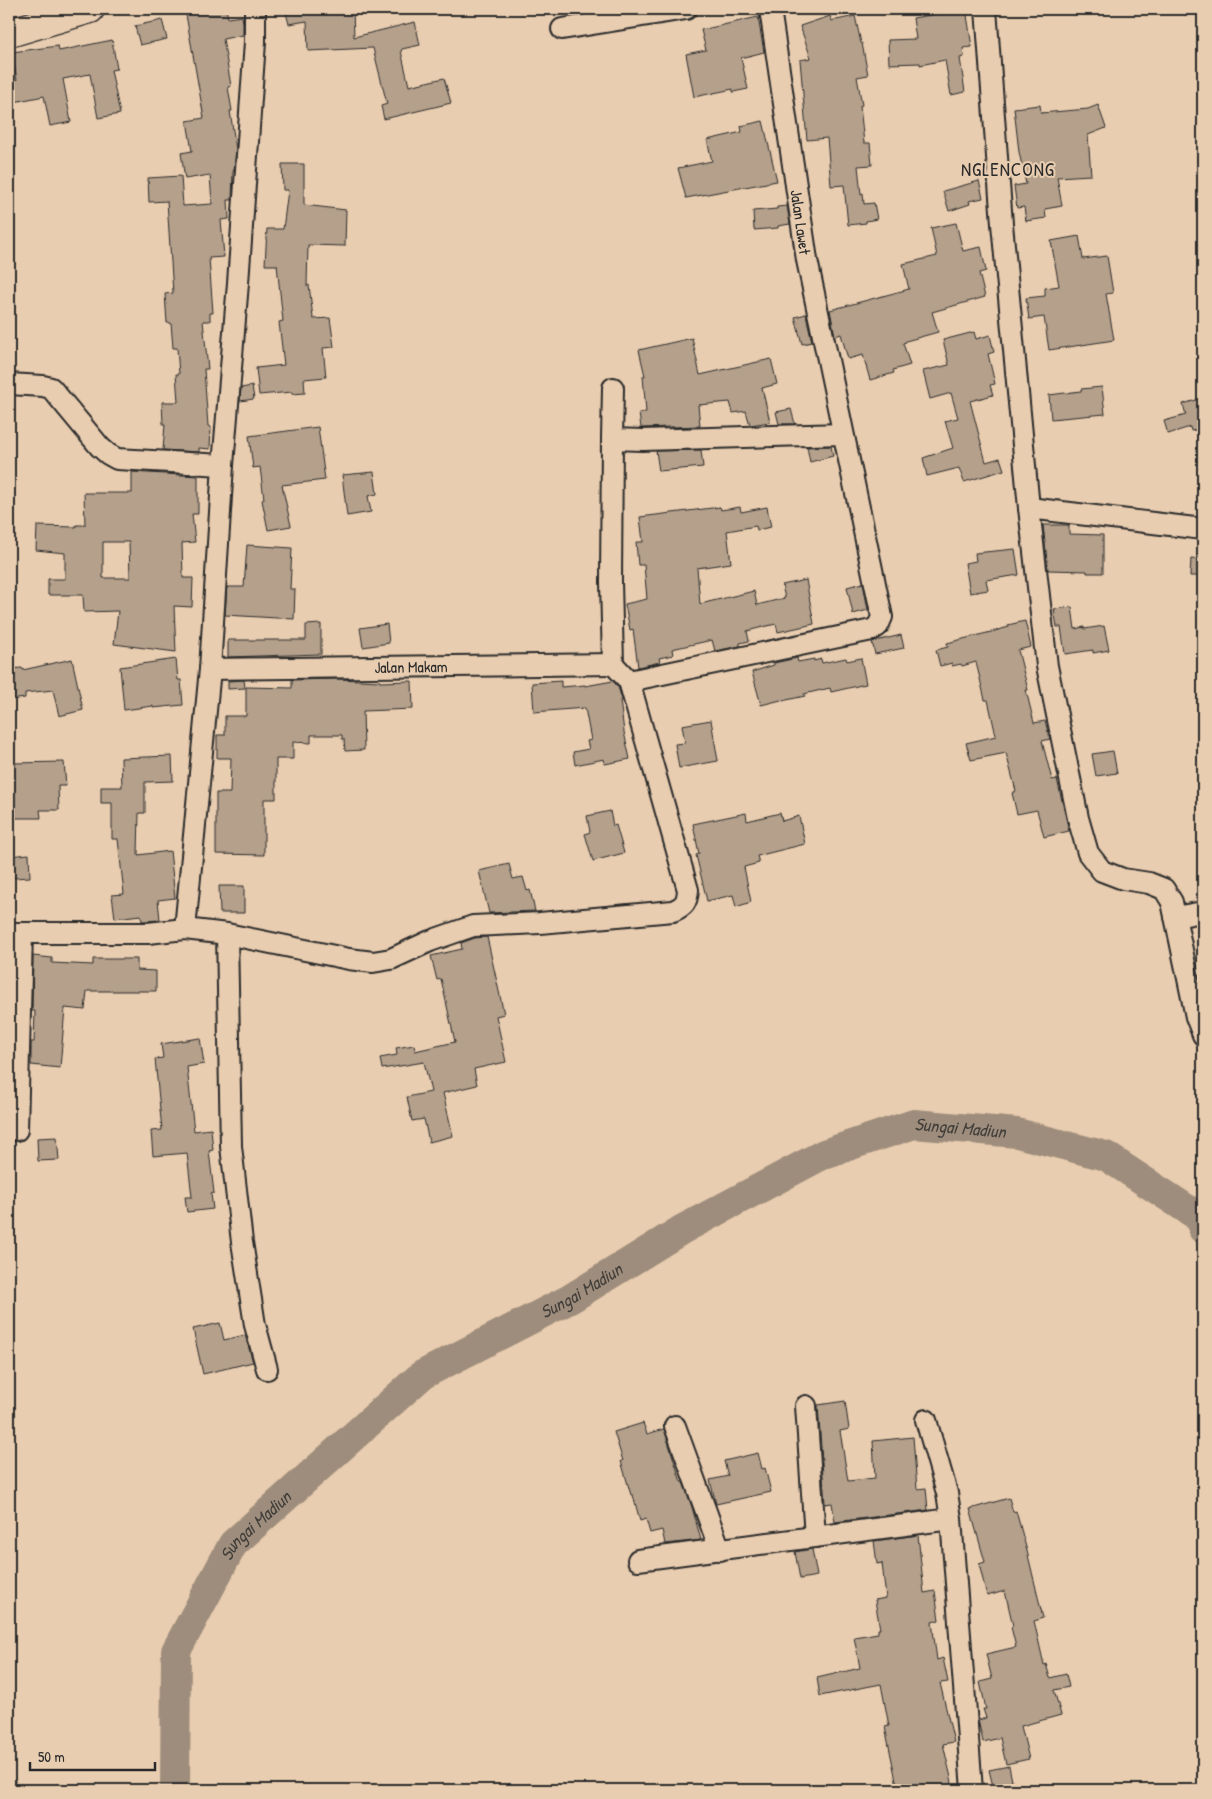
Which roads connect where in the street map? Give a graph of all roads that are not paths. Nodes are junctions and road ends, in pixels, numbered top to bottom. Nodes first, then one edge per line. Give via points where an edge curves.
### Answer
1 (90, 9) edge
2 (255, 9) edge
3 (686, 9) edge
4 (770, 9) edge
5 (986, 9) edge
6 (562, 29) dead end
7 (9, 33) edge
8 (9, 384) edge
9 (613, 388) dead end
10 (843, 434) junction
11 (612, 439) junction
12 (223, 465) junction
13 (1029, 508) junction
14 (1203, 529) edge
15 (612, 664) junction
16 (210, 669) junction
17 (629, 681) junction
18 (1203, 912) edge
19 (1175, 917) junction
20 (185, 929) junction
21 (15, 933) edge
22 (227, 934) junction
23 (1203, 1035) edge
24 (17, 1130) dead end
25 (267, 1369) dead end
26 (806, 1406) dead end
27 (926, 1420) dead end
28 (675, 1426) dead end
29 (951, 1519) junction
30 (815, 1537) junction
31 (720, 1550) junction
32 (638, 1560) dead end
33 (972, 1790) edge

1 - 7 street
2 - 12 street
3 - 6 street
4 - 10 street, Jalan Lawet via 806,260
5 - 13 street via 1002,224
8 - 12 street via 51,388 100,447 117,458
9 - 11 street
10 - 11 street
10 - 17 street, Jalan Lawet via 882,616 878,626 872,630
11 - 15 street
12 - 16 street
13 - 14 street
13 - 19 street via 1048,666 1088,854 1102,871 1149,882 1164,889 1172,902
15 - 16 street, Jalan Makam
15 - 17 street
16 - 20 street
17 - 22 street via 688,890 688,900 683,907 673,911 473,926 391,959 373,962
18 - 19 street
19 - 23 street via 1196,1017
20 - 21 street via 148,933
20 - 22 street
21 - 24 street
22 - 25 street via 231,1146 255,1325
26 - 30 street
27 - 29 street
28 - 31 street
29 - 30 street
29 - 33 street
30 - 31 street
31 - 32 street

